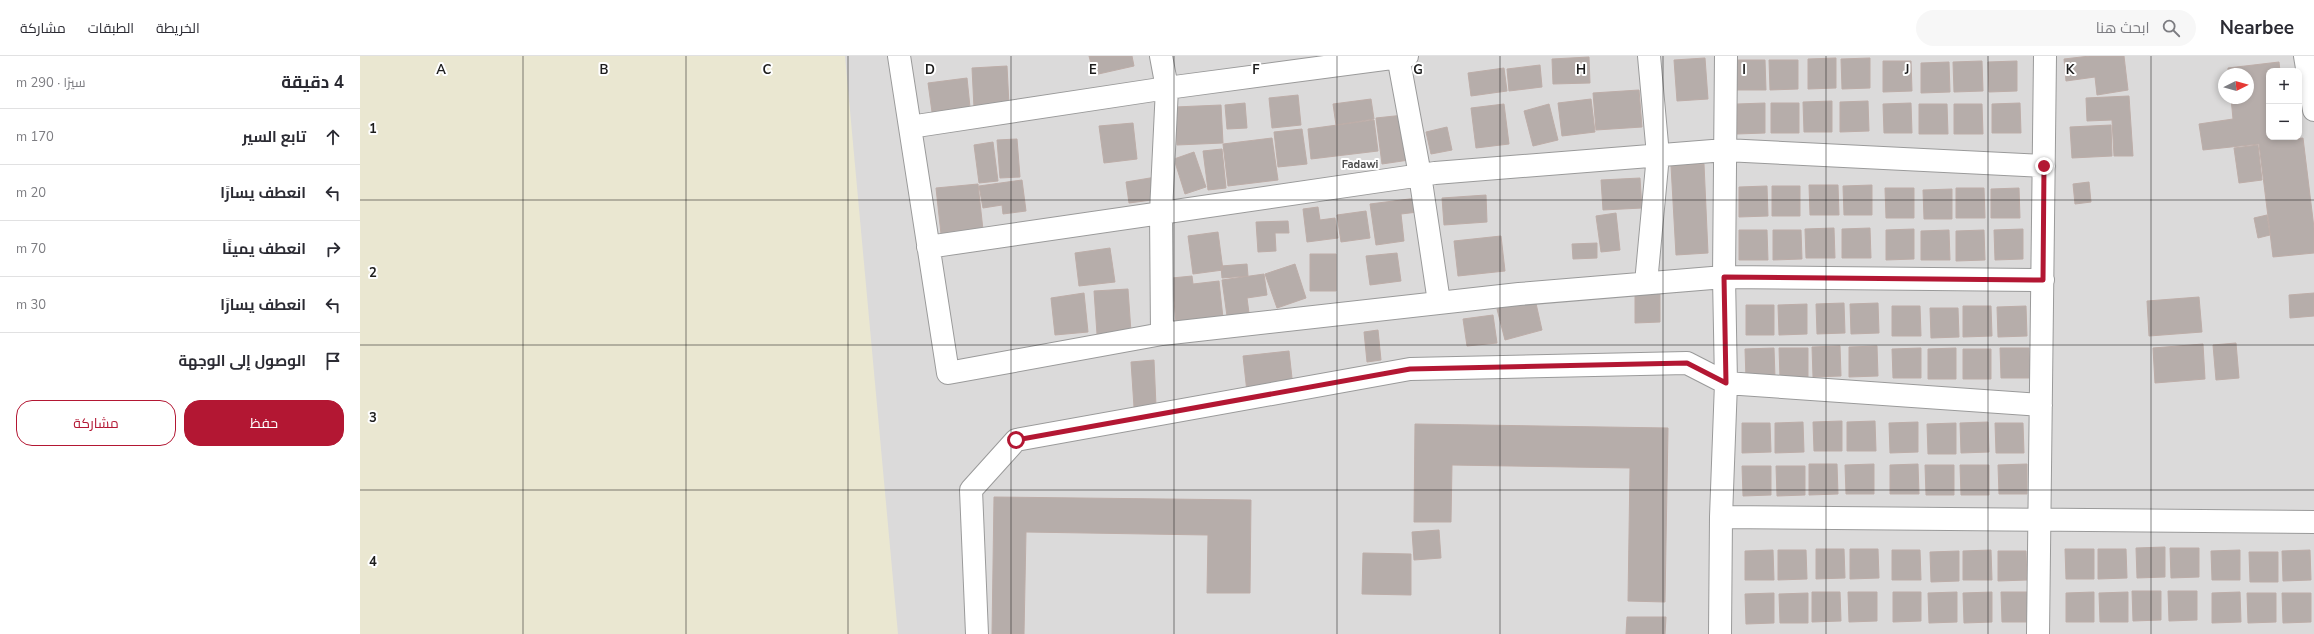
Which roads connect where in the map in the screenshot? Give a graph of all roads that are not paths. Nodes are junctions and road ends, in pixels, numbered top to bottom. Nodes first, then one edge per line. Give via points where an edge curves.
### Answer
1 (899, 56) edge
2 (1161, 56) edge
3 (1401, 56) edge
4 (1649, 56) edge
5 (1726, 56) edge
6 (2046, 56) edge
7 (2304, 56) edge
8 (1168, 88) junction
9 (2314, 110) edge
10 (910, 127) junction
11 (1725, 150) junction
12 (1658, 155) junction
13 (2044, 166) junction
14 (1420, 175) junction
15 (1161, 212) junction
16 (928, 247) junction
17 (1724, 277) junction
18 (2043, 280) junction
19 (1646, 283) junction
20 (1439, 302) junction
21 (1162, 334) junction
22 (1726, 383) junction
23 (2041, 406) junction
24 (1721, 518) junction
25 (2039, 520) junction
26 (2314, 522) edge
27 (977, 634) edge
28 (1720, 634) edge
29 (2038, 634) edge

1 - 10 street
2 - 8 street
3 - 8 street
3 - 14 street
4 - 12 street
5 - 11 street
6 - 13 street
7 - 9 street
8 - 10 street
8 - 15 street
10 - 16 street
11 - 12 street
11 - 13 street
11 - 17 street
12 - 14 street
12 - 19 street
13 - 18 street
14 - 15 street
14 - 20 street
15 - 16 street
15 - 21 street
16 - 21 street via 948,373
17 - 18 street
17 - 19 street
17 - 22 street
18 - 23 street
19 - 20 street
20 - 21 street
22 - 23 street
22 - 24 street
22 - 27 street via 1687,363 1410,369 1016,440 972,490
23 - 25 street
24 - 25 street
24 - 28 street
25 - 26 street
25 - 29 street

